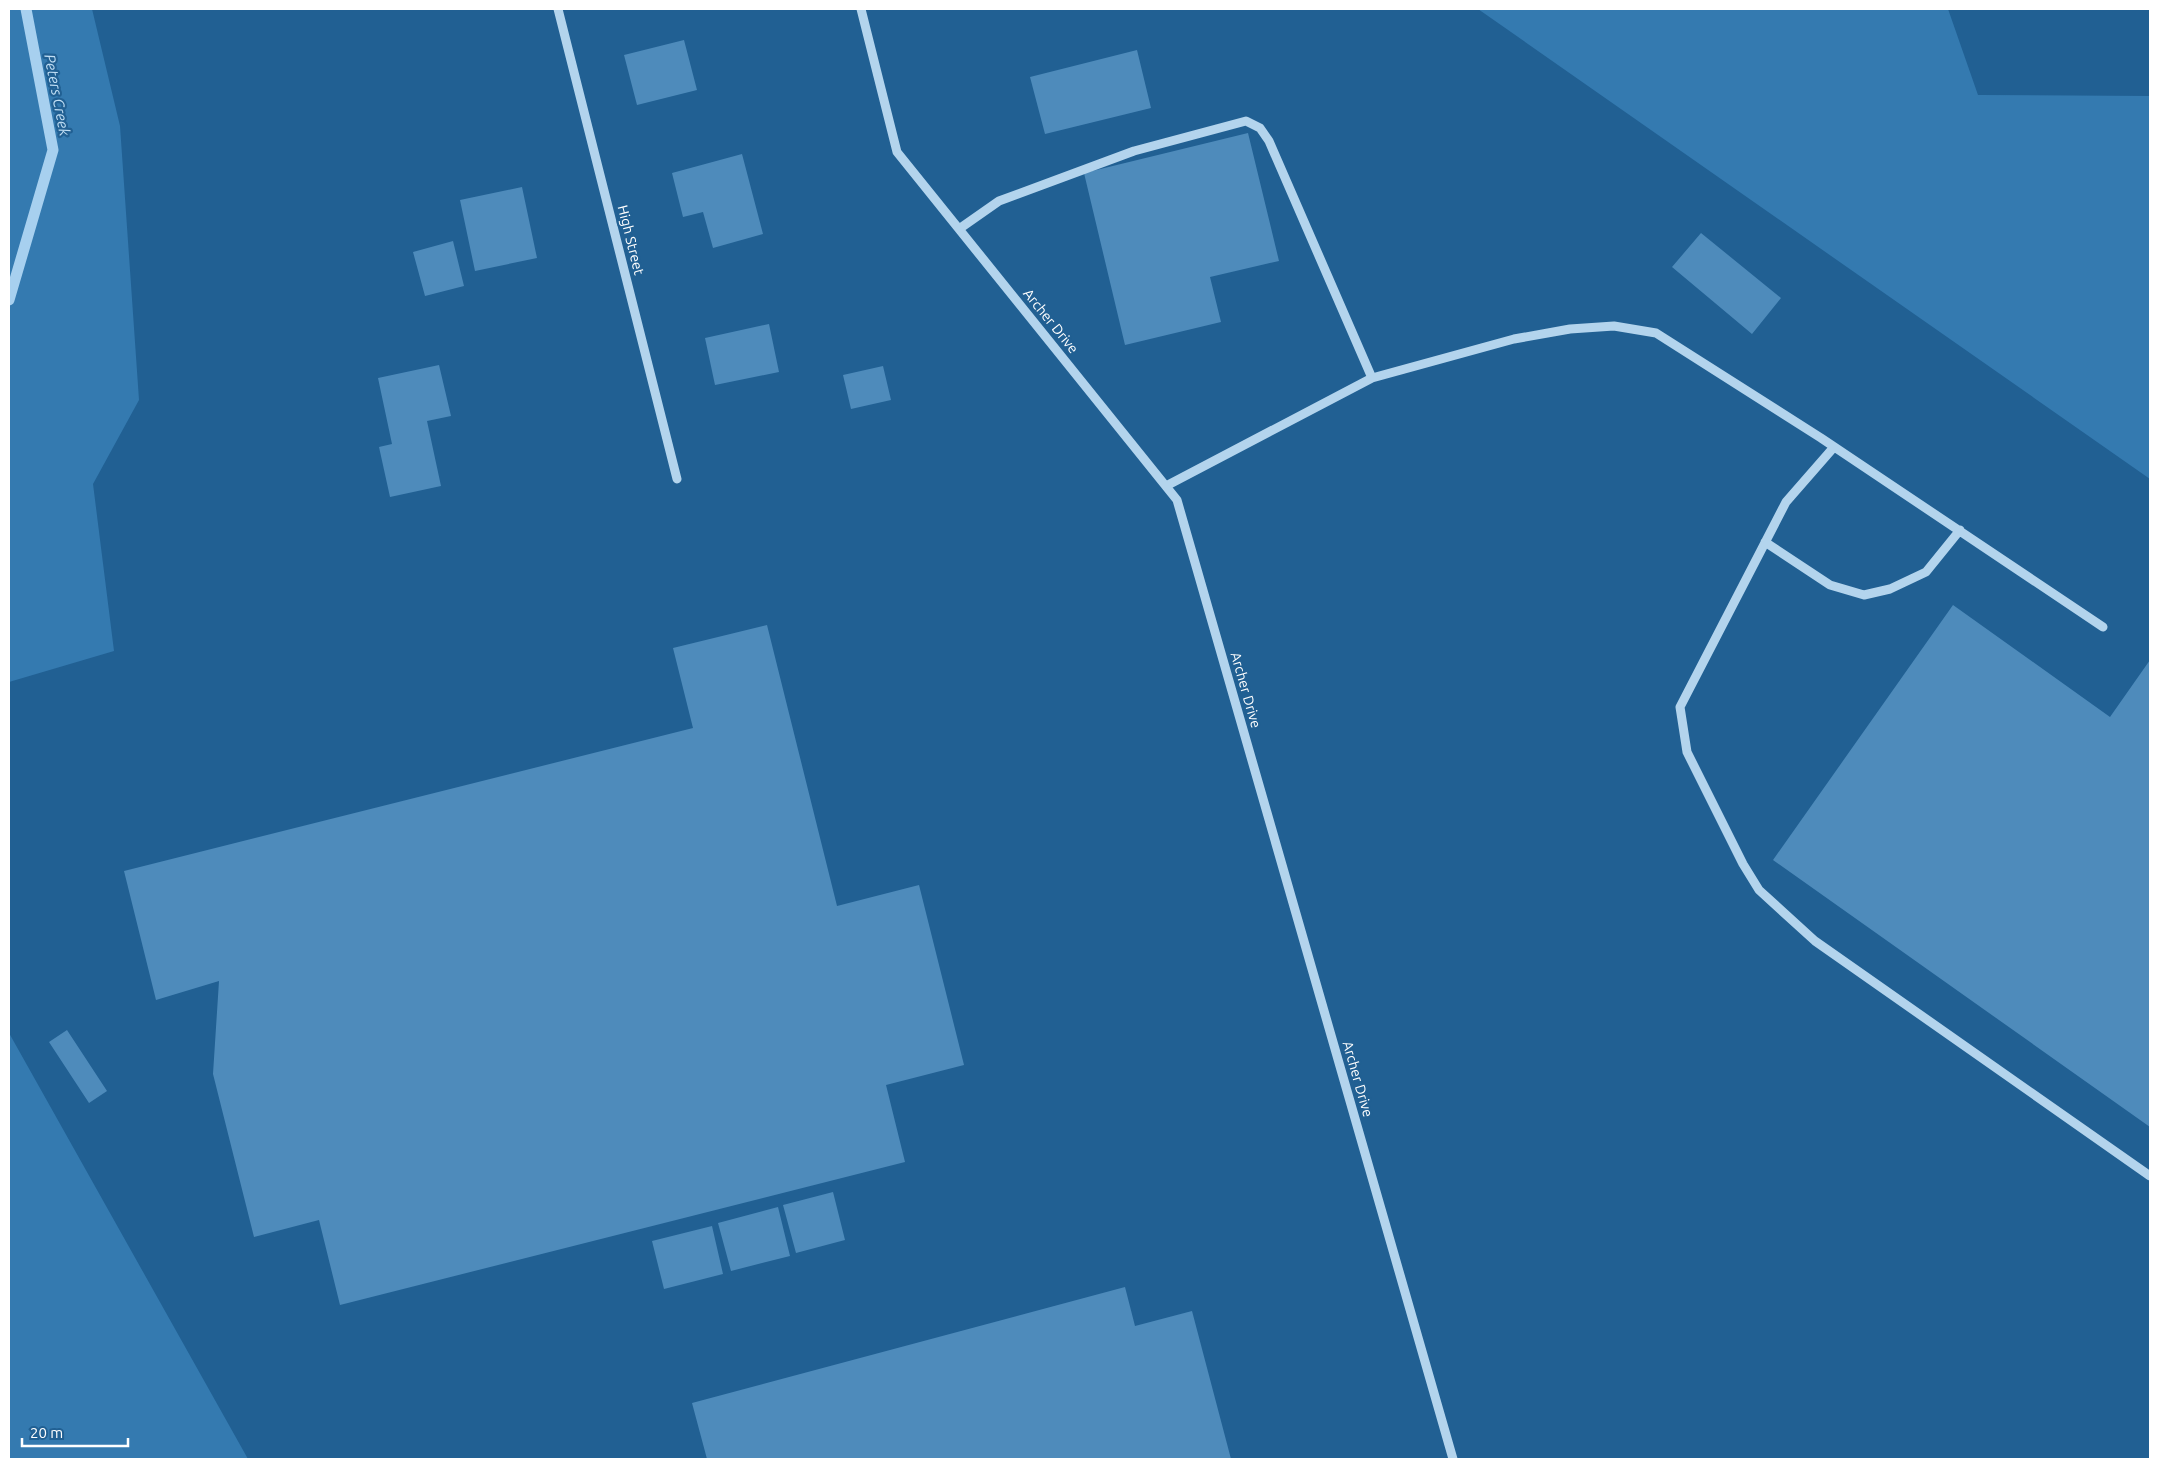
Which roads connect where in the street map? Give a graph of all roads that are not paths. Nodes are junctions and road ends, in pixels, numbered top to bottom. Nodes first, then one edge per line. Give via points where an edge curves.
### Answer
1 (558, 9) edge
2 (861, 9) edge
3 (959, 229) junction
4 (1372, 378) junction
5 (1834, 447) junction
6 (677, 478) dead end
7 (1166, 486) junction
8 (1960, 530) junction
9 (1765, 542) junction
10 (2103, 627) dead end
11 (2150, 1176) edge
12 (1453, 1459) edge

1 - 6 street, High Street
2 - 3 street, Archer Drive via 897,152
3 - 4 street via 999,201 1134,151 1246,121 1260,128 1270,142
3 - 7 street, Archer Drive
4 - 5 street via 1514,339 1570,329 1614,326 1656,333
4 - 7 street
5 - 8 street
5 - 9 street via 1786,502
7 - 12 street, Archer Drive via 1177,500
8 - 9 street via 1926,572 1890,589 1864,595 1830,585
8 - 10 street
9 - 11 street via 1680,707 1687,752 1743,864 1759,890 1815,941

